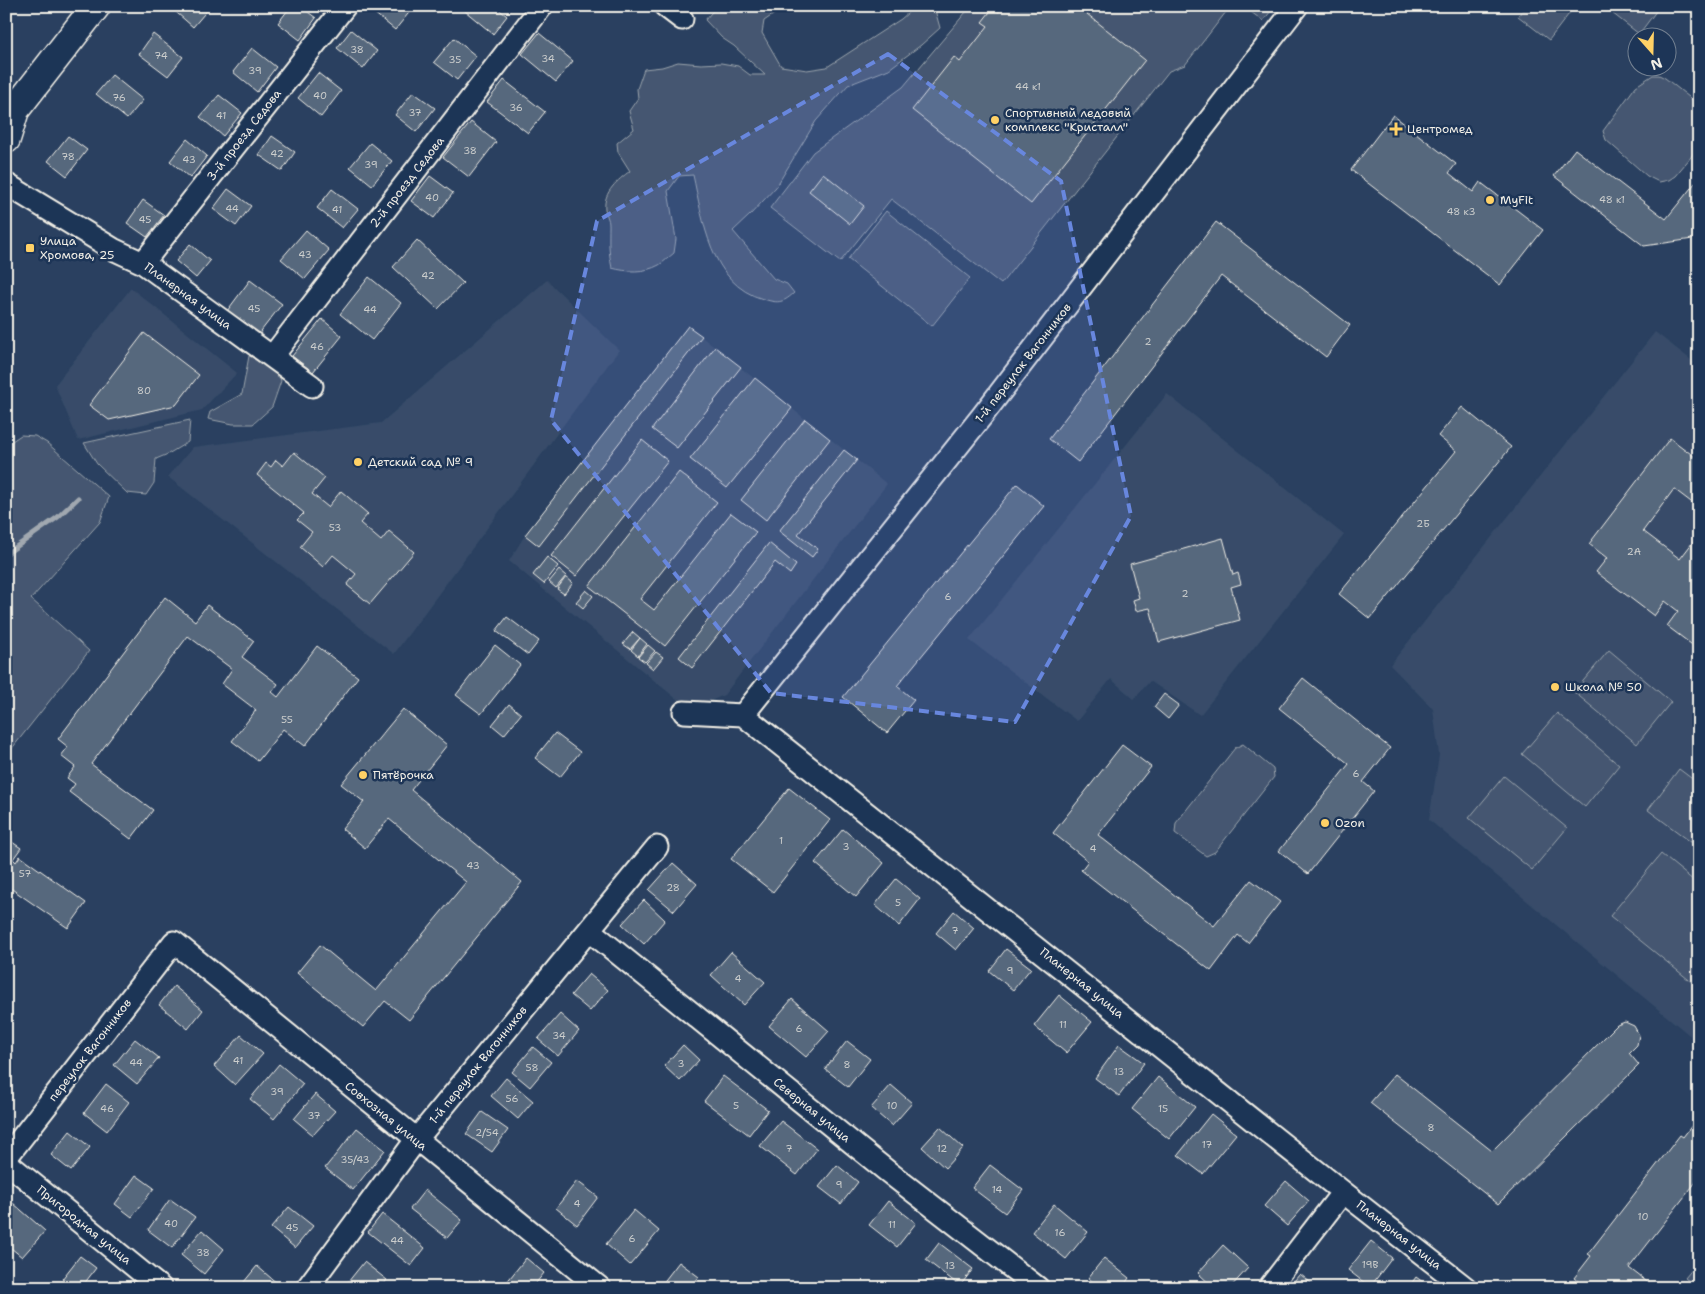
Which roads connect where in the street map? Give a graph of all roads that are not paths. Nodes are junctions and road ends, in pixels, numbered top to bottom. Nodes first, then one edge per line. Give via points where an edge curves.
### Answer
1 (96, 6) edge
2 (345, 6) edge
3 (542, 6) edge
4 (665, 6) edge
5 (1297, 6) edge
6 (682, 19) dead end
7 (6, 139) edge
8 (6, 184) edge
9 (143, 263) junction
10 (272, 357) junction
11 (312, 386) dead end
12 (684, 712) dead end
13 (743, 715) junction
14 (657, 847) dead end
15 (589, 930) junction
16 (174, 942) joint
17 (416, 1140) junction
18 (6, 1160) edge
19 (1343, 1192) junction
20 (161, 1288) edge
21 (307, 1288) edge
22 (600, 1288) edge
23 (1038, 1288) edge
24 (1269, 1288) edge
25 (1466, 1288) edge

1 - 7 main road via 15,110
2 - 9 street, 3-й проезд Седова
3 - 10 street, 2-й проезд Седова
4 - 6 street
5 - 13 street, 1-й переулок Вагонников via 982,416
8 - 9 street, Планерная улица via 113,249
9 - 10 street, Планерная улица
10 - 11 street, Планерная улица
12 - 13 street
13 - 19 street, Планерная улица
14 - 15 street, 1-й переулок Вагонников
15 - 17 street, 1-й переулок Вагонников
15 - 23 street, Северная улица via 887,1171
16 - 17 street, Совхозная улица
16 - 18 street, переулок Вагонников
17 - 21 street, 1-й переулок Вагонников
17 - 22 street, Совхозная улица
18 - 20 street, Пригородная улица
19 - 24 street
19 - 25 street, Планерная улица

